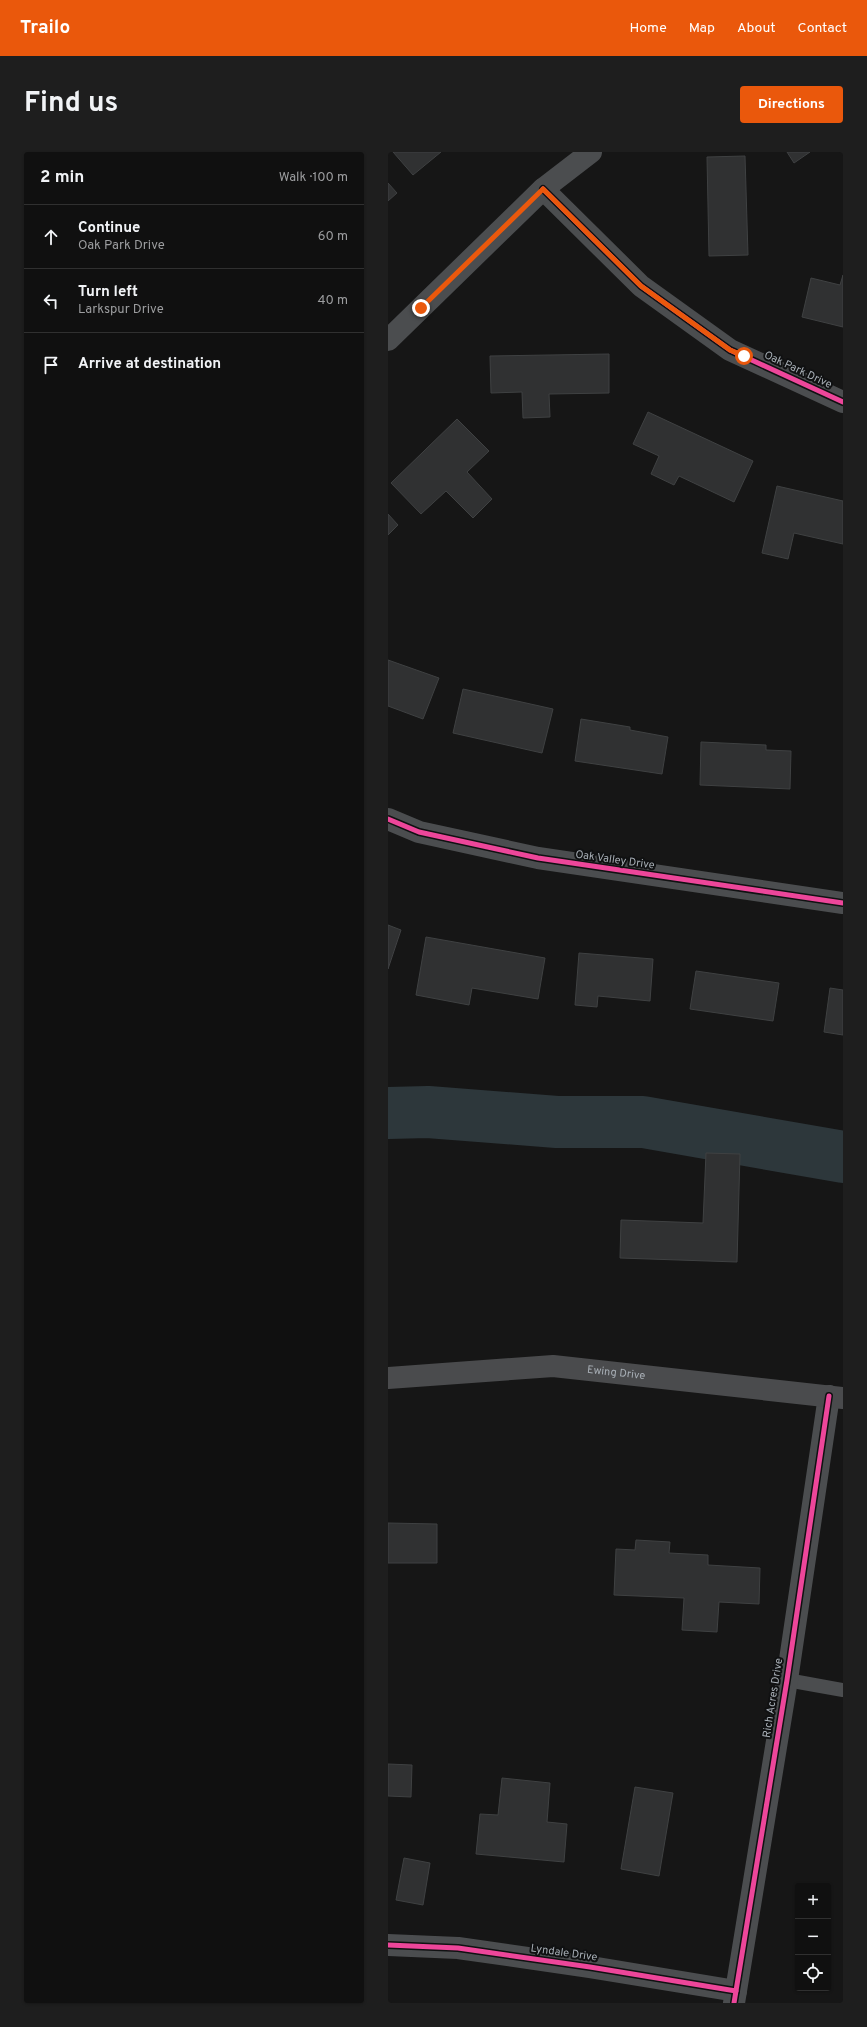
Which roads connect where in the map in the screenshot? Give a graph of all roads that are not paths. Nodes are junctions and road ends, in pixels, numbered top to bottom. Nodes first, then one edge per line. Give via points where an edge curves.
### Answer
1 (591, 152) edge
2 (543, 189) junction
3 (388, 340) edge
4 (843, 402) edge
5 (388, 819) edge
6 (843, 903) edge
7 (388, 1378) edge
8 (836, 1397) edge
9 (787, 1680) junction
10 (843, 1690) edge
11 (388, 1945) edge
12 (735, 1997) edge

1 - 2 street
2 - 3 street
2 - 4 street, Oak Park Drive via 641,286 730,350
5 - 6 street, Oak Valley Drive via 419,832 538,858
7 - 8 main road, Ewing Drive via 553,1366
8 - 9 street, Rich Acres Drive
9 - 10 lane
9 - 12 street, Rich Acres Drive
11 - 12 street, Lyndale Drive via 458,1948 590,1967

